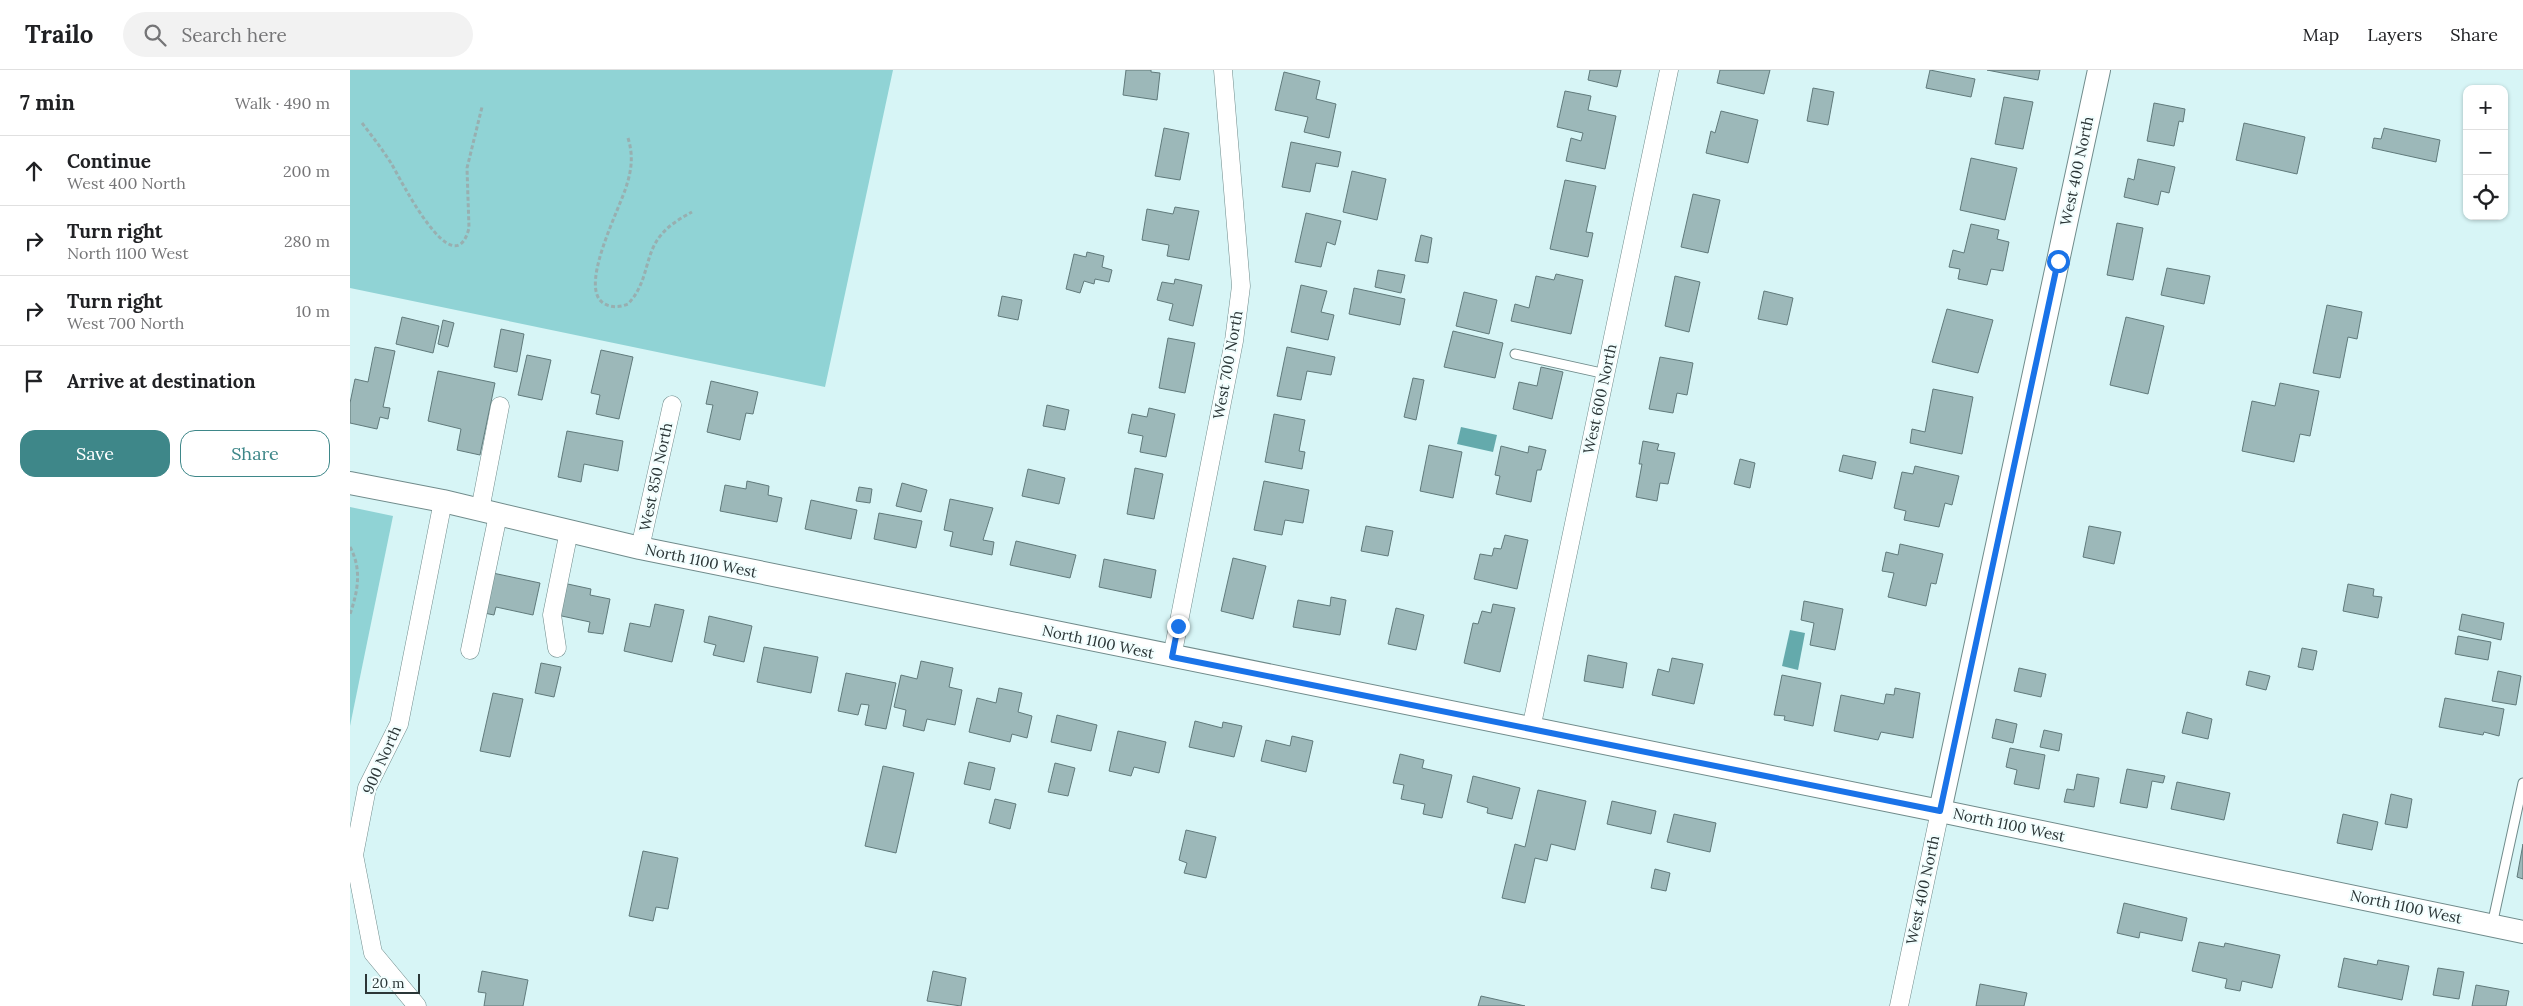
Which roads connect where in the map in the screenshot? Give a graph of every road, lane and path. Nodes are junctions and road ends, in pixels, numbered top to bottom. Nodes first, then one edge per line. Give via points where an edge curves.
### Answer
1 (1223, 70) edge
2 (1669, 70) edge
3 (2099, 70) edge
4 (482, 106) dead end
5 (362, 123) dead end
6 (628, 138) dead end
7 (692, 212) dead end
8 (1516, 354) dead end
9 (1606, 374) junction
10 (672, 405) dead end
11 (500, 406) dead end
12 (350, 483) edge
13 (443, 501) junction
14 (489, 513) junction
15 (569, 531) junction
16 (350, 547) edge
17 (640, 548) junction
18 (350, 614) edge
19 (557, 648) dead end
20 (470, 650) dead end
21 (1172, 657) junction
22 (1531, 729) junction
23 (2523, 783) edge
24 (1940, 811) junction
25 (2492, 925) junction
26 (2523, 932) edge
27 (417, 1006) edge
28 (1899, 1006) edge

1 - 21 street, West 700 North via 1241,286 1234,341
2 - 9 street, West 600 North
3 - 24 street, West 400 North
4 - 5 path via 467,168 469,228 467,236 455,246 444,241 427,224 392,164
6 - 7 path via 632,157 628,178 597,267 594,286 601,302 612,306 628,304 639,291 660,235
8 - 9 lane
9 - 22 street, West 600 North
10 - 17 street, West 850 North
11 - 14 street
12 - 13 street, North 1100 West
13 - 14 street, North 1100 West
13 - 27 street, 900 North via 398,724 366,788 354,855 373,953
14 - 15 street, North 1100 West
14 - 20 street
15 - 17 street, North 1100 West
15 - 19 street via 552,615
16 - 18 path via 356,557 359,583
17 - 21 street, North 1100 West
21 - 22 street, North 1100 West
22 - 24 street, North 1100 West
23 - 25 lane
24 - 25 street, North 1100 West
24 - 28 street, West 400 North
25 - 26 street, North 1100 West

